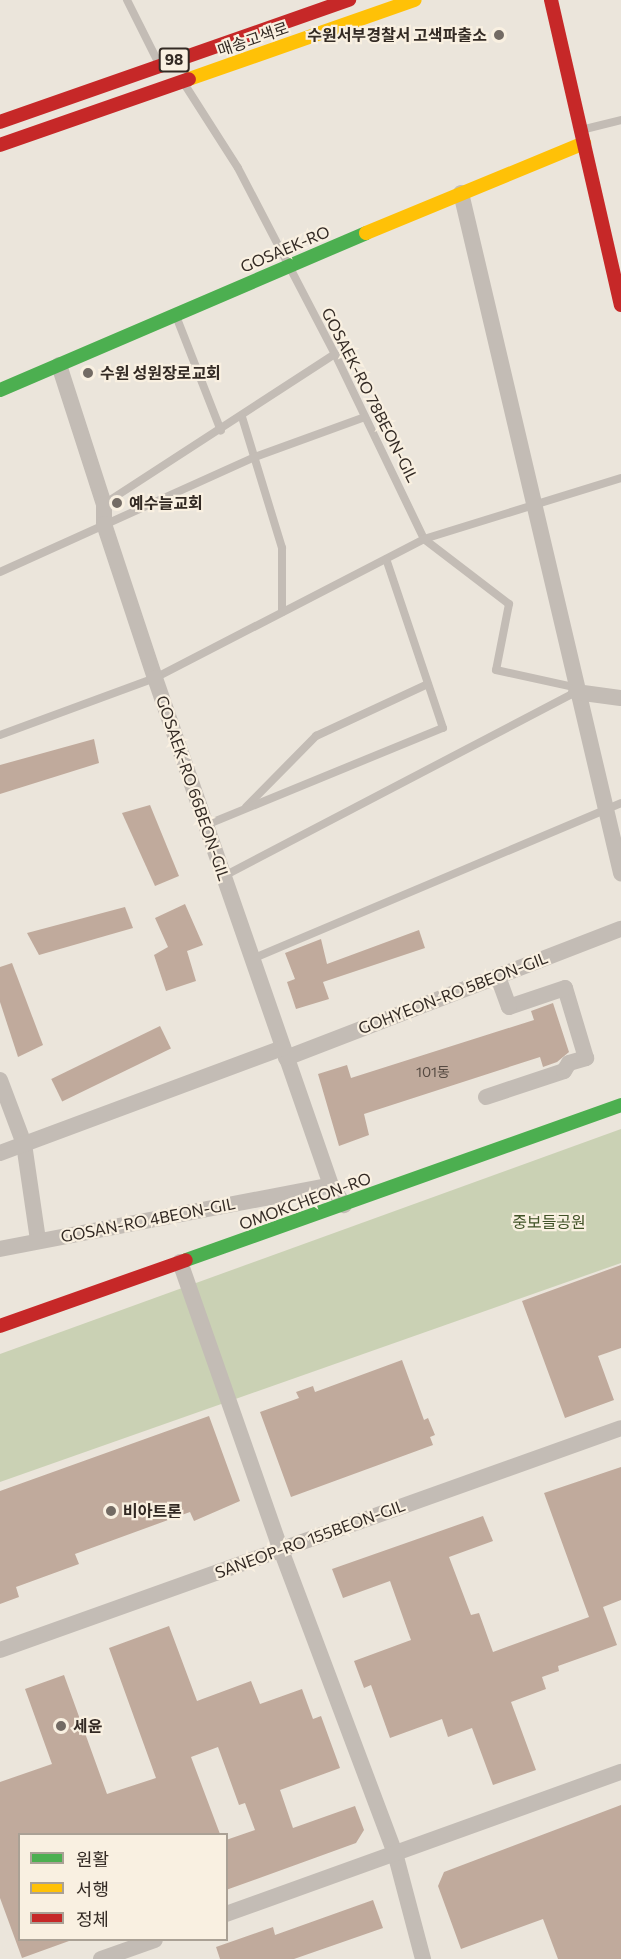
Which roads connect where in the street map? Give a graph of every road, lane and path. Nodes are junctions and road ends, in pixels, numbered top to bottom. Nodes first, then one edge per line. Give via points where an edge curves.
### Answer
1 (127, 0) edge
2 (349, 0) edge
3 (414, 0) edge
4 (551, 0) edge
5 (159, 65) junction
6 (182, 81) junction
7 (621, 120) edge
8 (0, 122) edge
9 (583, 137) junction
10 (0, 146) edge
11 (461, 193) junction
12 (286, 266) junction
13 (621, 305) edge
14 (175, 313) junction
15 (335, 354) junction
16 (59, 365) junction
17 (0, 390) edge
18 (242, 417) junction
19 (365, 417) junction
20 (221, 431) junction
21 (255, 457) junction
22 (621, 478) edge
23 (104, 504) junction
24 (534, 505) junction
25 (104, 524) junction
26 (424, 539) junction
27 (386, 559) junction
28 (0, 572) edge
29 (282, 612) junction
30 (155, 678) junction
31 (428, 684) junction
32 (575, 689) junction
33 (621, 698) edge
34 (0, 735) edge
35 (614, 805) edge
36 (244, 809) junction
37 (206, 825) junction
38 (621, 873) edge
39 (224, 876) junction
40 (621, 929) edge
41 (252, 959) junction
42 (498, 976) junction
43 (284, 1053) junction
44 (0, 1080) edge
45 (486, 1097) dead end
46 (621, 1105) edge
47 (24, 1144) junction
48 (0, 1153) edge
49 (331, 1185) junction
50 (344, 1205) junction
51 (38, 1240) junction
52 (0, 1249) edge
53 (180, 1262) junction
54 (0, 1326) edge
55 (621, 1428) edge
56 (281, 1550) junction
57 (0, 1650) edge
58 (621, 1772) edge
59 (395, 1853) junction
60 (228, 1913) edge
61 (152, 1941) edge
62 (101, 1959) edge
63 (423, 1959) edge

1 - 5 lane
2 - 5 street, 98
3 - 6 street, 매송고색로
4 - 9 street
5 - 6 lane
5 - 8 street, 98
6 - 10 street, 매송고색로
6 - 12 lane, GOSAEK-RO 78BEON-GIL via 238,168
7 - 9 lane
9 - 11 street, GOSAEK-RO
9 - 13 street
11 - 12 street, GOSAEK-RO
11 - 24 street
12 - 14 street, GOSAEK-RO
12 - 15 lane, GOSAEK-RO 78BEON-GIL
14 - 16 street, GOSAEK-RO
14 - 20 lane
15 - 18 lane
15 - 19 lane, GOSAEK-RO 78BEON-GIL
16 - 17 street, GOSAEK-RO
16 - 23 street, GOSAEK-RO 66BEON-GIL
18 - 20 lane
18 - 21 lane
19 - 21 lane
19 - 26 lane, GOSAEK-RO 78BEON-GIL
20 - 23 lane
21 - 25 lane
21 - 29 lane via 282,548
22 - 24 lane
23 - 25 street, GOSAEK-RO 66BEON-GIL
24 - 26 lane
24 - 32 street
25 - 28 lane
25 - 30 street, GOSAEK-RO 66BEON-GIL
26 - 27 lane
26 - 32 lane via 509,604 496,670
27 - 29 lane
27 - 31 lane
29 - 30 lane
30 - 34 lane
30 - 37 street, GOSAEK-RO 66BEON-GIL
31 - 36 lane via 316,736
31 - 36 lane via 443,728
32 - 33 street
32 - 35 street
32 - 39 lane
35 - 38 street
35 - 41 lane
36 - 37 lane
37 - 39 street, GOSAEK-RO 66BEON-GIL
39 - 41 street, GOSAEK-RO 66BEON-GIL
40 - 42 street, GOHYEON-RO 5BEON-GIL
41 - 43 street, GOSAEK-RO 66BEON-GIL
42 - 43 street, GOHYEON-RO 5BEON-GIL
42 - 45 street via 508,1007 565,988 591,1052 586,1058 569,1062 564,1071
43 - 47 street, GOHYEON-RO 5BEON-GIL
43 - 49 street, GOSAEK-RO 66BEON-GIL
44 - 47 street
46 - 50 street, OMOKCHEON-RO
47 - 48 street, GOHYEON-RO 5BEON-GIL
47 - 51 street
49 - 50 street, GOSAEK-RO 66BEON-GIL
49 - 51 street, GOSAN-RO 4BEON-GIL
50 - 53 street, OMOKCHEON-RO
51 - 52 street, GOSAN-RO 4BEON-GIL
53 - 54 street, OMOKCHEON-RO
53 - 56 street
55 - 56 street, SANEOP-RO 155BEON-GIL
56 - 57 street, SANEOP-RO 155BEON-GIL
56 - 59 street
58 - 59 street
59 - 60 street
59 - 63 street
61 - 62 street

